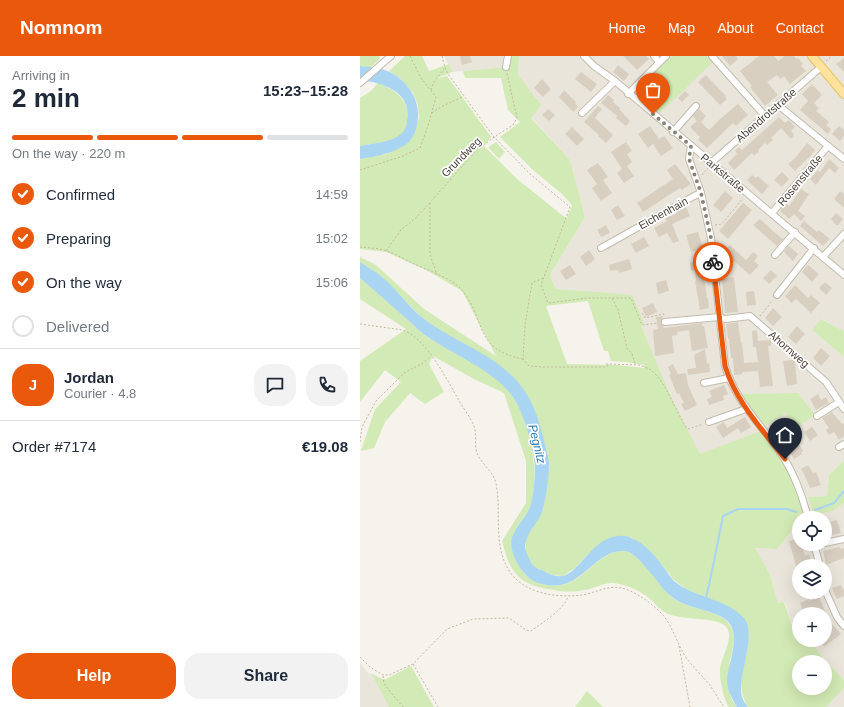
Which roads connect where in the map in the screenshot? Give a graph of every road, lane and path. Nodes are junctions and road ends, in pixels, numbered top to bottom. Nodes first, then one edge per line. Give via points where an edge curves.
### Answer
1 (391, 56) edge
2 (410, 56) edge
3 (442, 56) edge
4 (508, 56) edge
5 (584, 56) edge
6 (654, 56) edge
7 (666, 56) edge
8 (712, 56) edge
9 (812, 56) edge
10 (659, 62) junction
11 (506, 67) joint
12 (821, 67) junction
13 (445, 68) junction
14 (614, 81) junction
15 (361, 82) edge
16 (431, 90) junction
17 (628, 94) junction
18 (844, 94) edge
19 (464, 96) junction
20 (778, 105) junction
21 (696, 106) dead end
22 (431, 113) junction
23 (582, 113) dead end
24 (765, 116) junction
25 (674, 132) junction
26 (494, 137) junction
27 (691, 146) junction
28 (828, 146) junction
29 (844, 159) edge
30 (712, 163) junction
31 (360, 170) edge
32 (700, 177) dead end
33 (701, 193) junction
34 (748, 193) junction
35 (430, 202) junction
36 (772, 213) junction
37 (714, 225) dead end
38 (794, 232) junction
39 (844, 234) edge
40 (360, 247) edge
41 (601, 248) dead end
42 (814, 248) junction
43 (386, 251) junction
44 (775, 255) dead end
45 (823, 257) junction
46 (437, 275) junction
47 (844, 275) edge
48 (543, 278) junction
49 (777, 295) joint
50 (612, 298) junction
51 (642, 314) dead end
52 (719, 317) junction
53 (756, 321) junction
54 (665, 322) junction
55 (360, 324) edge
56 (431, 356) junction
57 (523, 359) junction
58 (606, 364) dead end
59 (610, 364) junction
60 (635, 365) junction
61 (729, 378) junction
62 (704, 383) dead end
63 (839, 402) junction
64 (746, 409) junction
65 (844, 409) edge
66 (817, 416) dead end
67 (709, 422) joint
68 (360, 442) edge
69 (806, 511) edge
70 (844, 539) edge
71 (832, 542) edge
72 (568, 596) junction
73 (829, 599) edge
74 (844, 626) edge
75 (679, 644) junction
76 (360, 657) edge
77 (413, 664) junction
78 (382, 675) junction
79 (405, 707) edge
80 (438, 707) edge
81 (690, 707) edge
82 (724, 707) edge

1 - 15 street
2 - 16 path via 421,78
3 - 13 path
4 - 11 street
5 - 14 street, Parkstraße
6 - 10 street
7 - 10 street
8 - 24 street
9 - 12 main road
10 - 17 street
11 - 26 path, Grundweg via 517,118 513,125
12 - 18 main road
12 - 20 street, Abendrotstraße
13 - 16 path
13 - 19 path
14 - 17 street, Parkstraße
14 - 23 street
16 - 22 path via 436,97
17 - 25 street, Parkstraße
19 - 22 path
19 - 26 path
20 - 24 street, Abendrotstraße
20 - 28 street
21 - 25 street
22 - 31 path via 420,148
24 - 30 street, Abendrotstraße
25 - 27 street, Parkstraße
26 - 35 path, Grundweg via 475,152
26 - 48 path via 530,174 570,207
27 - 30 street, Parkstraße
27 - 33 street via 689,159
28 - 29 street
28 - 36 street, Rosenstraße
30 - 32 path
30 - 34 street, Parkstraße
33 - 41 street, Eichenhain
33 - 52 street via 711,238
34 - 36 street, Parkstraße
34 - 37 path via 722,224
35 - 43 path, Grundweg via 401,230
35 - 46 path via 430,254
36 - 38 street, Parkstraße
38 - 42 street, Parkstraße
38 - 44 street
39 - 45 street
40 - 43 path
42 - 45 street, Parkstraße
42 - 49 street
43 - 46 path
45 - 47 street, Parkstraße
46 - 57 path via 461,289 490,345 504,354
48 - 50 path via 541,285 548,303
48 - 57 path via 532,283 525,325
49 - 53 path
50 - 54 path via 631,298 642,325
50 - 60 path via 618,310 627,348
51 - 54 path via 645,318 664,314
52 - 53 street, Ahornweg via 725,319 750,316
52 - 54 street, Ahornweg
52 - 61 street via 725,366
53 - 63 street, Ahornweg via 826,382
55 - 56 path via 410,333
56 - 68 path via 404,373 376,401 362,427
56 - 72 path via 472,422 478,453 493,477 498,535 510,572 532,590
57 - 59 path via 529,366 544,367 606,367
58 - 59 path
59 - 60 path
60 - 67 path via 650,369 659,378 685,426 689,429
61 - 62 street
61 - 64 street
63 - 65 street, Ahornweg
63 - 66 street
64 - 67 street
64 - 69 street via 785,459
70 - 71 street
72 - 75 path via 583,595 612,587 628,589 666,618
72 - 77 path via 550,618 529,631 510,618 473,619 447,629
73 - 74 street
75 - 81 path
75 - 82 path
76 - 78 path
77 - 78 path via 389,676
77 - 80 path
78 - 79 path via 384,684

